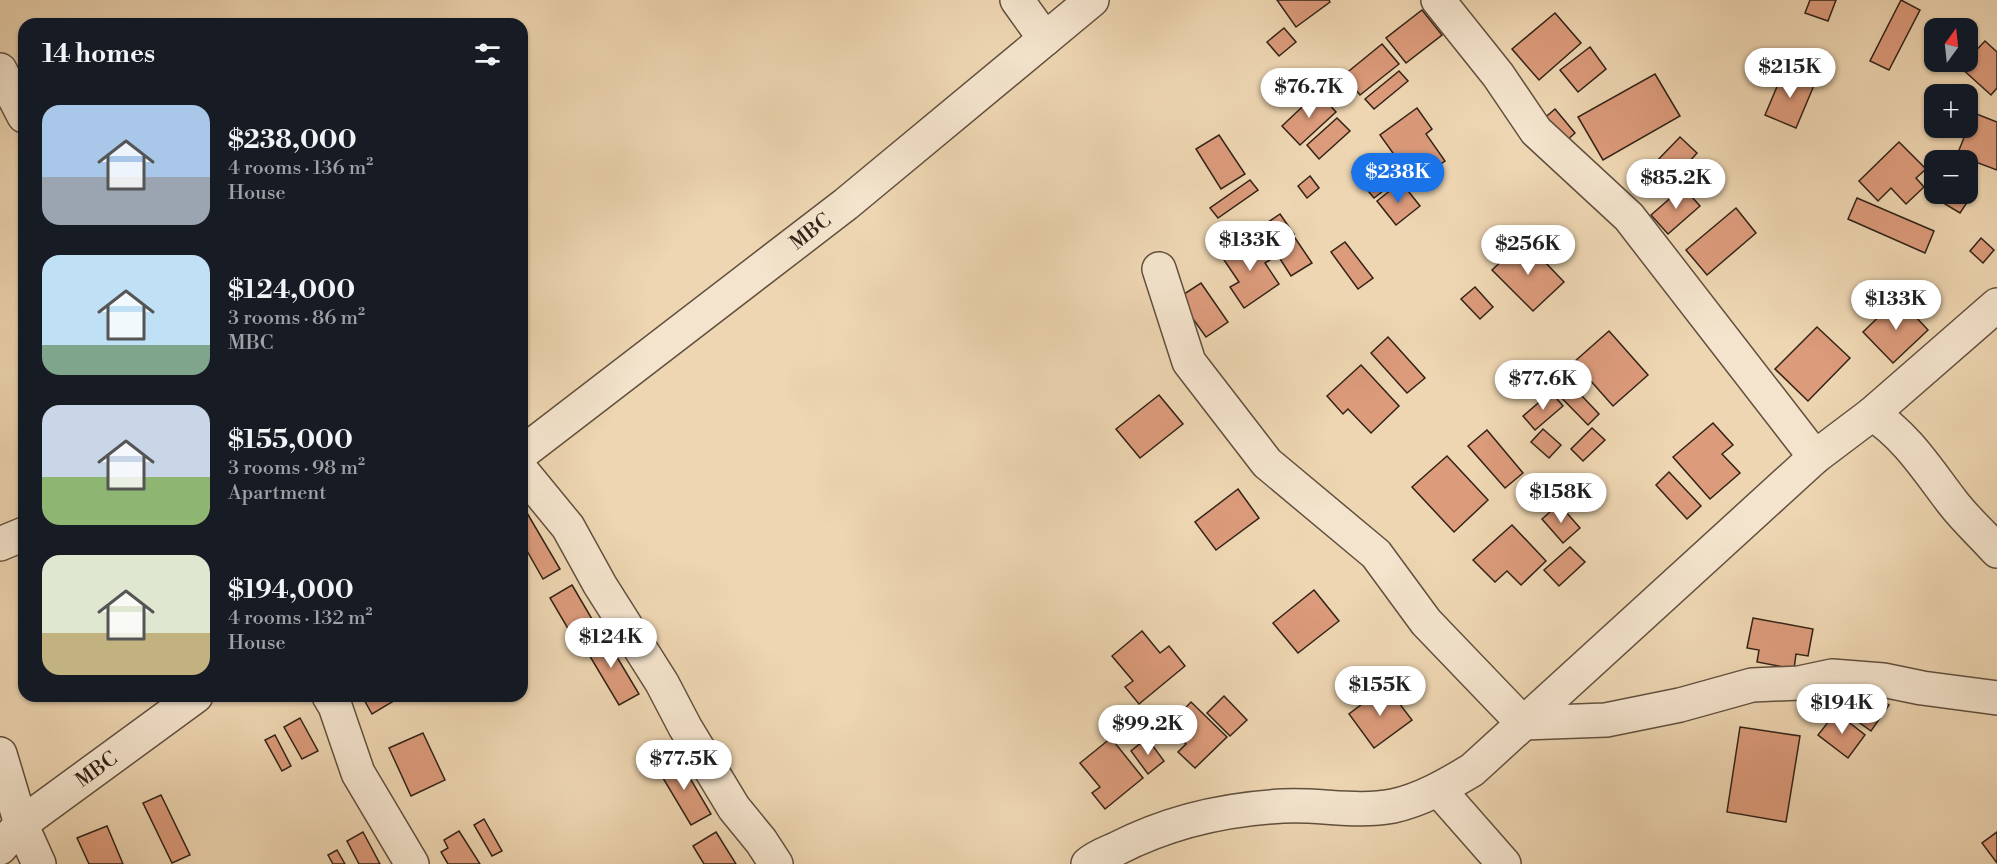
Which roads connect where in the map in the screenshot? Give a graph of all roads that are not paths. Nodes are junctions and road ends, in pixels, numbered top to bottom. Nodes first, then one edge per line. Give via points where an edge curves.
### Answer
1 (1017, 0) edge
2 (1092, 0) edge
3 (1438, 0) edge
4 (1045, 39) junction
5 (0, 70) edge
6 (18, 104) edge
7 (1159, 269) dead end
8 (1997, 305) edge
9 (1872, 414) junction
10 (528, 448) edge
11 (1815, 457) junction
12 (528, 478) edge
13 (18, 536) edge
14 (0, 544) edge
15 (1997, 551) edge
16 (1997, 698) edge
17 (188, 702) edge
18 (333, 702) edge
19 (1523, 723) junction
20 (0, 754) edge
21 (1439, 790) junction
22 (21, 824) junction
23 (0, 848) edge
24 (39, 864) edge
25 (412, 864) edge
26 (776, 864) edge
27 (1088, 864) edge
28 (1504, 864) edge

1 - 4 street
2 - 4 street, MBC
3 - 11 street via 1480,51 1536,131 1629,217
4 - 10 street, MBC via 846,204
5 - 6 street
7 - 19 street via 1189,362 1267,463 1376,555 1426,622
8 - 9 street
9 - 11 street
9 - 15 street via 1886,422
11 - 19 street
12 - 26 street via 568,527 734,808
13 - 14 street
16 - 19 street via 1832,676 1799,683 1752,685 1606,720
17 - 22 street, MBC
18 - 25 street via 358,773
19 - 21 street via 1472,770
20 - 22 street
21 - 27 street via 1392,806 1285,806 1175,823
21 - 28 street
22 - 23 street, MBC
22 - 24 street

